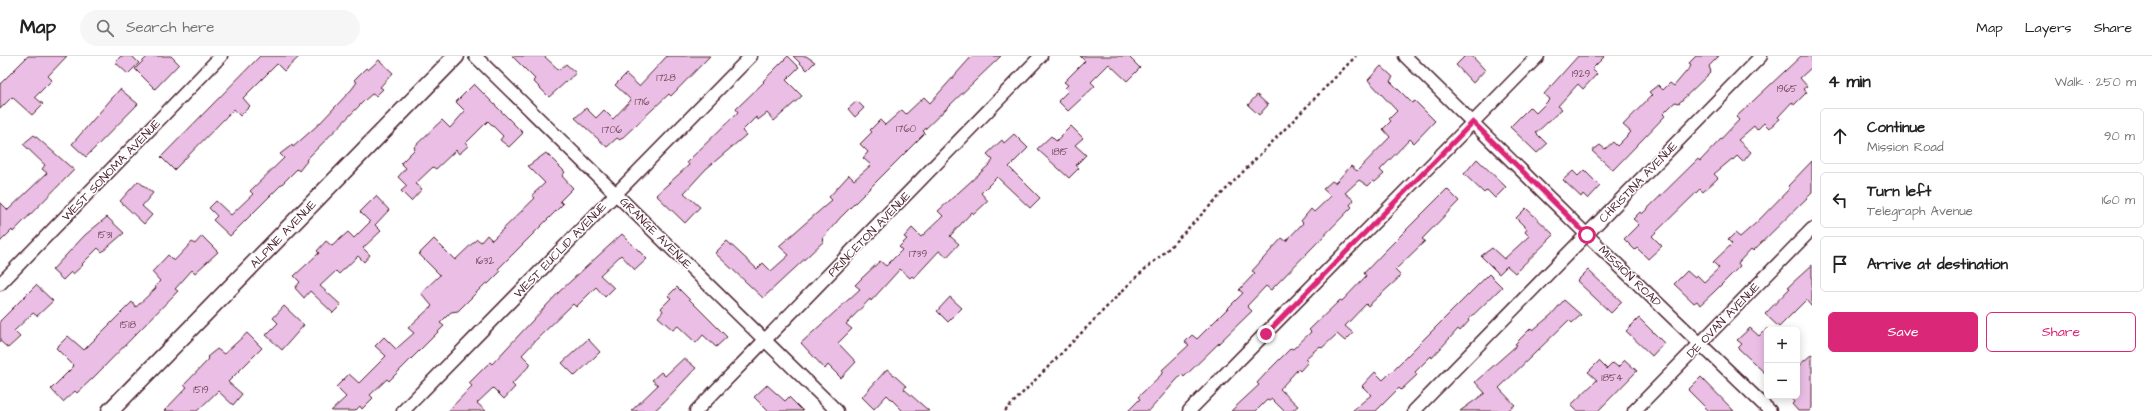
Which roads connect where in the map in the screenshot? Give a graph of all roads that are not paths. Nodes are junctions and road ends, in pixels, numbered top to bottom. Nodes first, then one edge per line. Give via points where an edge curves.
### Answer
1 (221, 56) edge
2 (456, 56) edge
3 (475, 56) edge
4 (751, 56) edge
5 (1041, 56) edge
6 (1406, 56) edge
7 (1538, 56) edge
8 (1761, 56) edge
9 (1473, 122) junction
10 (615, 193) junction
11 (1812, 229) edge
12 (1587, 235) junction
13 (0, 284) edge
14 (765, 340) junction
15 (1700, 343) junction
16 (110, 411) edge
17 (403, 411) edge
18 (696, 411) edge
19 (837, 411) edge
20 (1188, 411) edge
21 (1414, 411) edge
22 (1634, 411) edge
23 (1770, 411) edge

1 - 13 street, WEST SONOMA AVENUE
2 - 16 street, ALPINE AVENUE
3 - 10 street, GRANGE AVENUE
4 - 10 street, WEST EUCLID AVENUE
5 - 14 street, PRINCETON AVENUE
6 - 9 street, MISSION ROAD
7 - 9 street
8 - 12 street, CHRISTINA AVENUE
9 - 12 street, MISSION ROAD
9 - 20 street
10 - 14 street, GRANGE AVENUE
10 - 17 street, WEST EUCLID AVENUE
11 - 15 street, DE OVAN AVENUE
12 - 15 street, MISSION ROAD
12 - 21 street, CHRISTINA AVENUE
14 - 18 street, PRINCETON AVENUE
14 - 19 street, GRANGE AVENUE
15 - 22 street, DE OVAN AVENUE
15 - 23 street, MISSION ROAD

